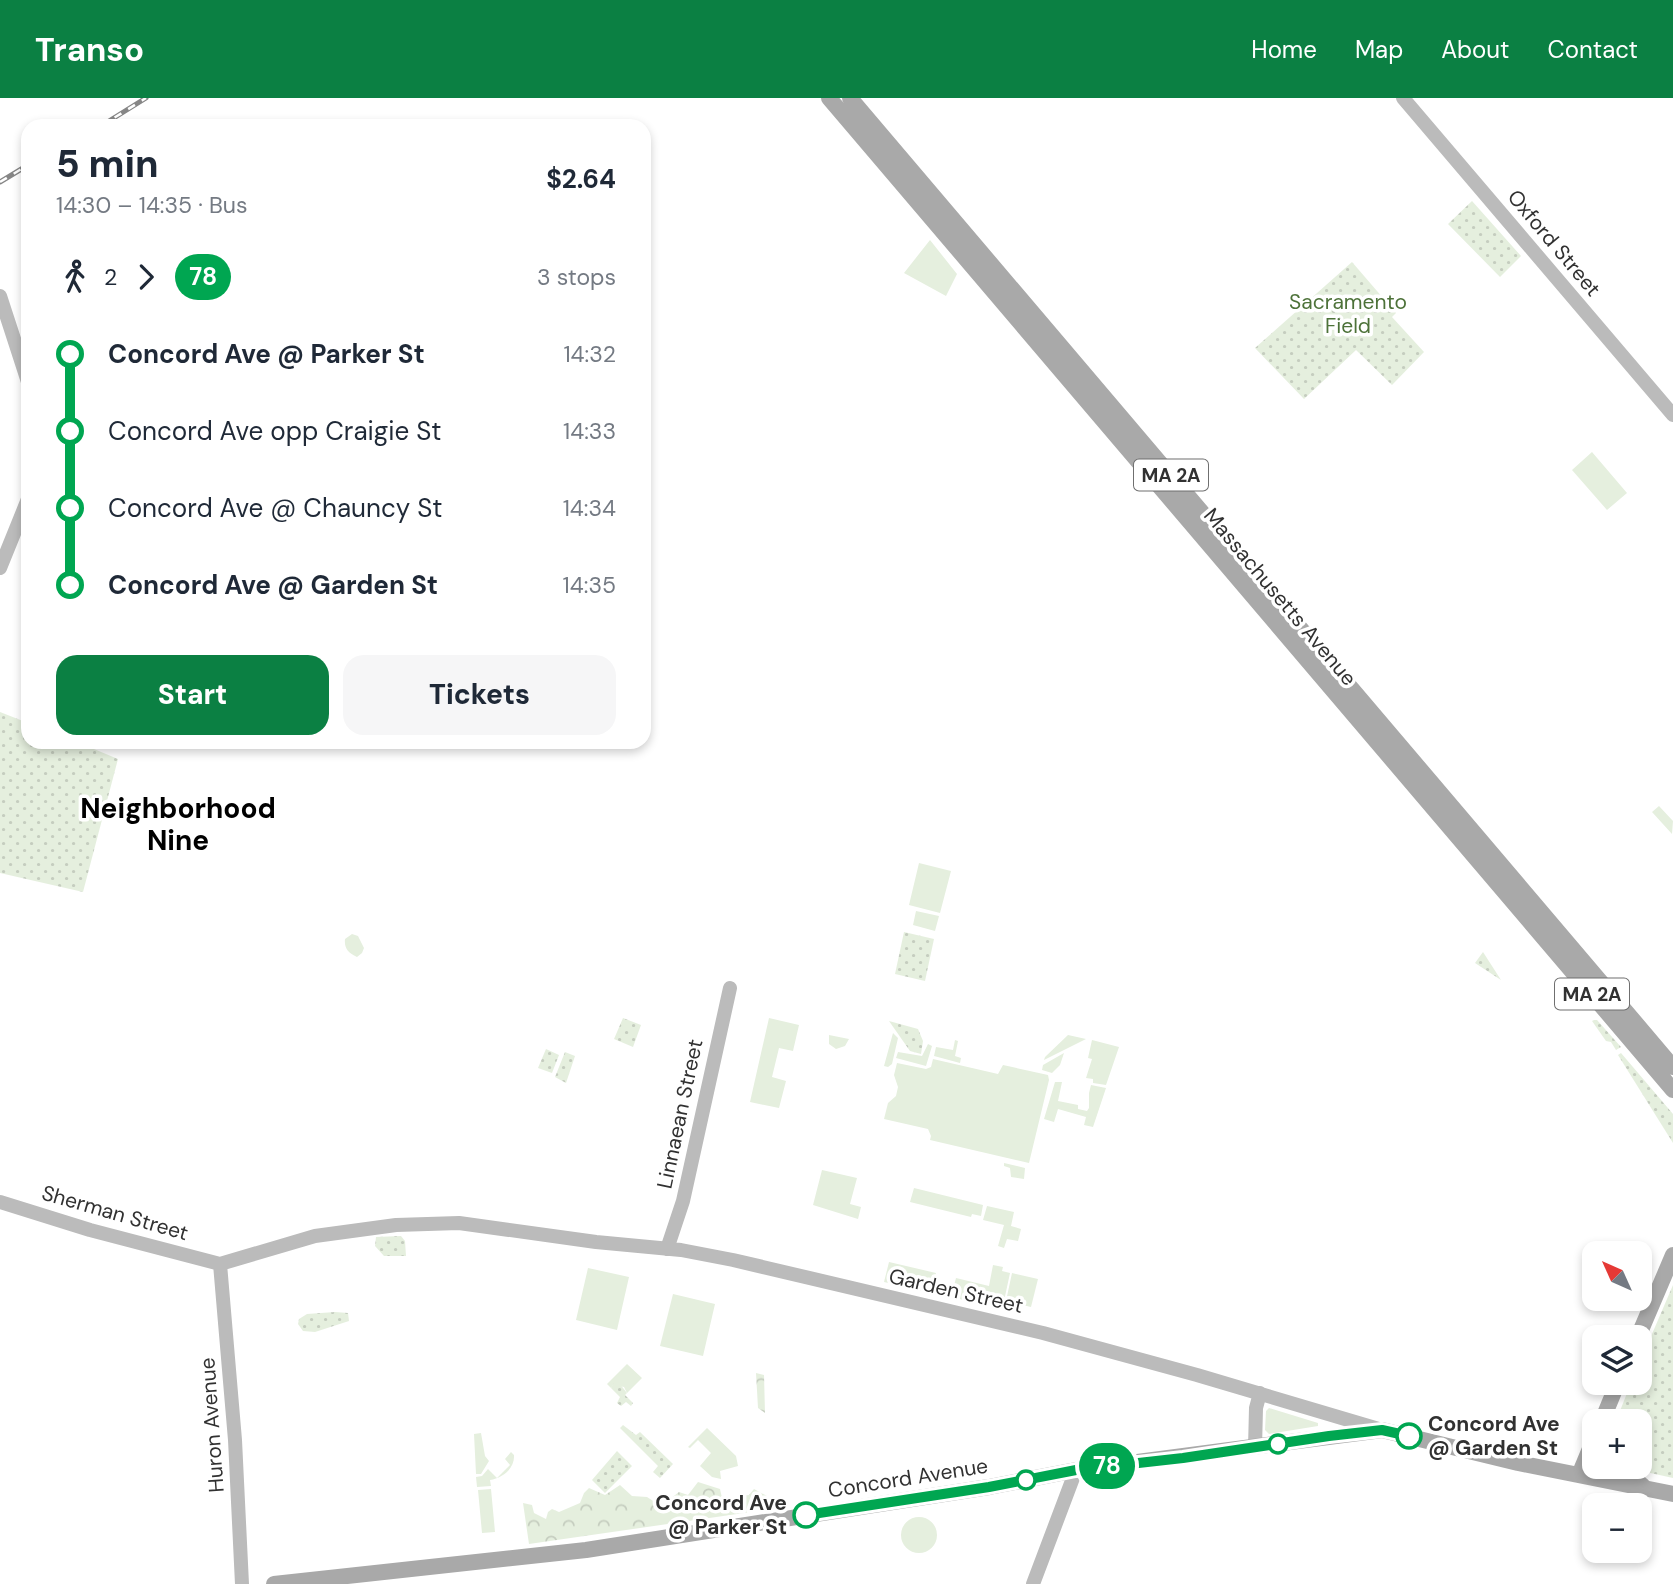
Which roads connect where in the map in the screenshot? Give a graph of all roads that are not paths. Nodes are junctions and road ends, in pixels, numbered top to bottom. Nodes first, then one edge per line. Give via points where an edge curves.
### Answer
1 (829, 98) edge
2 (850, 98) edge
3 (1403, 98) edge
4 (0, 296) edge
5 (21, 360) edge
6 (1673, 415) edge
7 (21, 516) edge
8 (0, 568) edge
9 (730, 988) dead end
10 (1673, 1067) edge
11 (1673, 1090) edge
12 (0, 1202) edge
13 (667, 1249) junction
14 (1673, 1255) edge
15 (220, 1264) junction
16 (1643, 1325) edge
17 (1260, 1393) junction
18 (1382, 1430) junction
19 (1255, 1448) junction
20 (1582, 1468) edge
21 (1076, 1470) junction
22 (1579, 1475) junction
23 (1634, 1479) edge
24 (1649, 1489) junction
25 (1673, 1494) edge
26 (242, 1584) edge
27 (274, 1584) edge
28 (1033, 1584) edge

1 - 11 main road, Massachusetts Avenue / MA 2A
2 - 10 main road, Massachusetts Avenue / MA 2A
3 - 6 street, Oxford Street
4 - 5 street
7 - 8 street
9 - 13 street, Linnaean Street via 683,1200
12 - 15 street, Sherman Street
13 - 15 street, Garden Street via 459,1223 396,1224 315,1236
13 - 17 street, Garden Street via 1043,1333
14 - 16 main road
15 - 26 street, Huron Avenue
17 - 18 street, Garden Street
17 - 19 street
18 - 19 main road, Concord Avenue
18 - 22 main road, Garden Street
19 - 21 main road, Concord Avenue
20 - 22 main road
21 - 27 main road, Concord Avenue via 586,1550
21 - 28 street
22 - 24 main road, Garden Street
23 - 24 main road
24 - 25 main road, Garden Street

